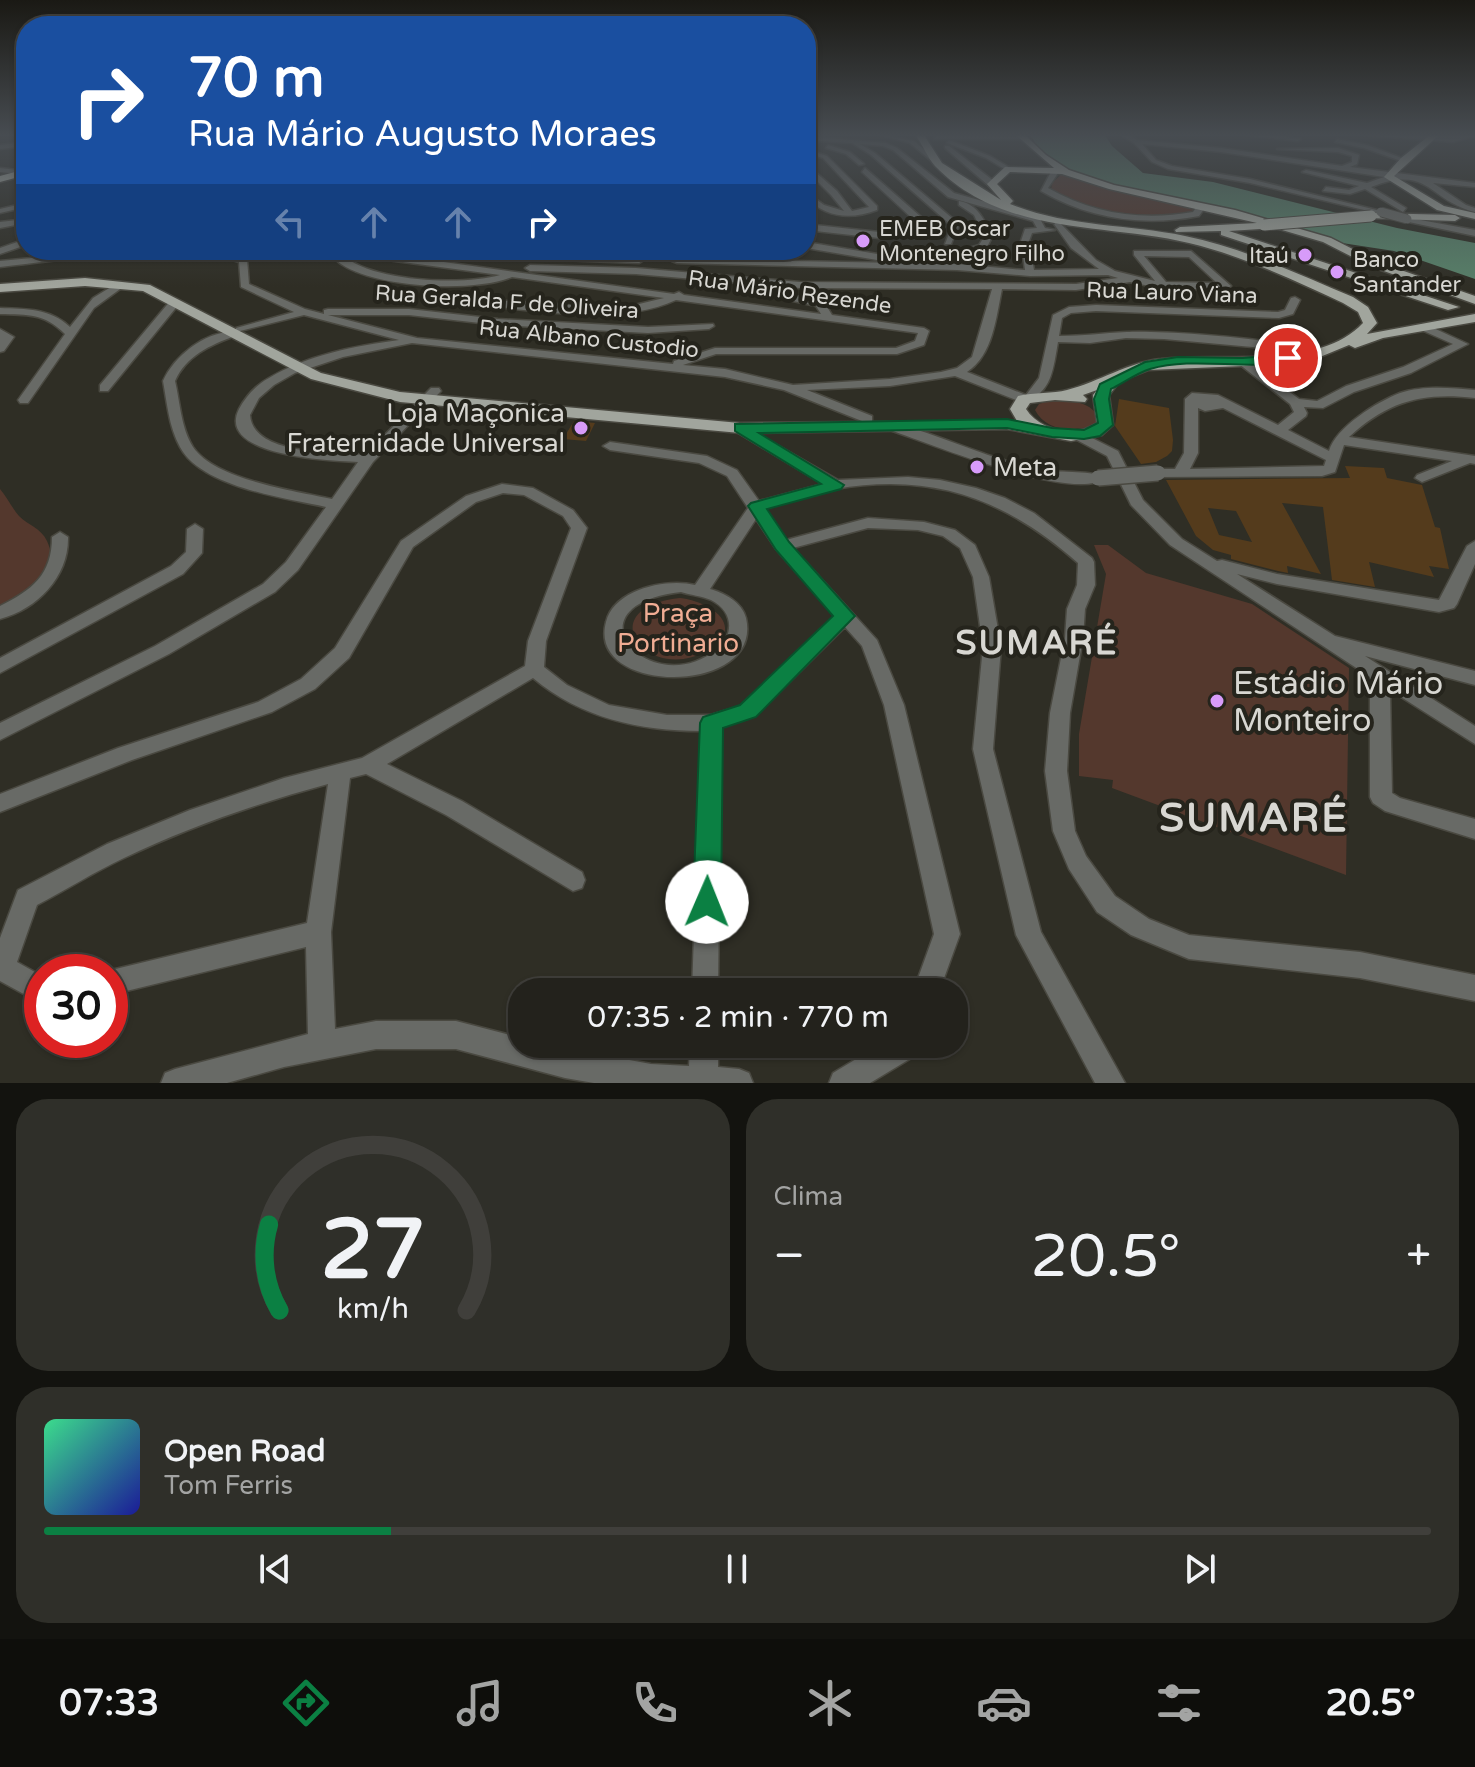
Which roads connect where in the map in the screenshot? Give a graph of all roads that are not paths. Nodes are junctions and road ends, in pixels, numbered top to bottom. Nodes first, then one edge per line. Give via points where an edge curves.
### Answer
1 (824, 186) edge
2 (854, 186) edge
3 (865, 186) edge
4 (883, 186) edge
5 (909, 186) edge
6 (939, 186) edge
7 (972, 186) edge
8 (994, 186) edge
9 (1047, 186) edge
10 (1105, 186) edge
11 (1267, 186) edge
12 (1307, 186) edge
13 (1366, 186) joint
14 (1403, 186) edge
15 (1431, 186) edge
16 (951, 195) junction
17 (16, 197) edge
18 (866, 197) junction
19 (4, 199) dead end
20 (816, 205) edge
21 (1195, 205) junction
22 (816, 208) edge
23 (820, 209) junction
24 (1403, 210) dead end
25 (1019, 211) junction
26 (850, 214) junction
27 (1376, 214) junction
28 (1475, 215) edge
29 (1036, 219) junction
30 (1060, 227) junction
31 (816, 228) edge
32 (1130, 230) junction
33 (1201, 230) junction
34 (1043, 231) junction
35 (1475, 233) edge
36 (948, 242) dead end
37 (816, 246) edge
38 (34, 260) edge
39 (242, 260) edge
40 (338, 260) edge
41 (358, 260) edge
42 (453, 260) edge
43 (707, 260) edge
44 (732, 260) edge
45 (793, 260) edge
46 (731, 263) junction
47 (0, 264) edge
48 (793, 264) junction
49 (349, 268) junction
50 (1108, 272) junction
51 (1030, 273) junction
52 (513, 274) junction
53 (720, 280) junction
54 (1127, 280) junction
55 (122, 284) junction
56 (0, 286) edge
57 (1164, 286) junction
58 (998, 287) junction
59 (679, 295) junction
60 (459, 300) dead end
61 (1295, 300) dead end
62 (1475, 300) edge
63 (175, 302) junction
64 (0, 311) edge
65 (303, 312) junction
66 (1475, 316) edge
67 (828, 317) junction
68 (709, 326) dead end
69 (1423, 327) junction
70 (0, 332) edge
71 (235, 332) junction
72 (71, 334) junction
73 (1053, 339) junction
74 (417, 341) junction
75 (0, 349) edge
76 (1316, 353) junction
77 (1243, 362) junction
78 (305, 365) junction
79 (669, 365) junction
80 (959, 373) junction
81 (1045, 378) junction
82 (1113, 380) junction
83 (788, 387) junction
84 (104, 388) dead end
85 (1469, 393) edge
86 (432, 395) junction
87 (1061, 396) junction
88 (24, 400) dead end
89 (1024, 402) junction
90 (1295, 402) junction
91 (1475, 409) edge
92 (867, 419) junction
93 (1102, 422) junction
94 (895, 427) junction
95 (740, 428) junction
96 (1040, 429) junction
97 (1280, 430) junction
98 (1078, 435) junction
99 (1339, 440) junction
100 (610, 446) dead end
101 (1113, 454) junction
102 (1333, 458) junction
103 (368, 459) junction
104 (1471, 460) edge
105 (1180, 473) junction
106 (1422, 478) dead end
107 (835, 485) junction
108 (336, 504) junction
109 (757, 506) junction
110 (195, 529) dead end
111 (60, 537) dead end
112 (782, 546) junction
113 (1475, 546) edge
114 (1201, 558) junction
115 (701, 589) junction
116 (0, 613) edge
117 (845, 616) junction
118 (1320, 638) junction
119 (0, 666) edge
120 (534, 669) junction
121 (1380, 676) junction
122 (1475, 678) edge
123 (711, 723) junction
124 (0, 732) edge
125 (1475, 736) edge
126 (368, 765) junction
127 (340, 774) junction
128 (0, 803) edge
129 (1475, 829) edge
130 (573, 880) dead end
131 (318, 932) junction
132 (128, 978) edge
133 (705, 978) edge
134 (931, 978) edge
135 (24, 981) edge
136 (1475, 988) edge
137 (322, 1045) junction
138 (705, 1058) edge
139 (888, 1058) edge
140 (706, 1082) edge
141 (175, 1083) edge
142 (739, 1083) edge
143 (843, 1083) edge
144 (1111, 1083) edge

1 - 26 street
2 - 18 street
3 - 18 street
4 - 31 street via 922,229 875,236
5 - 36 street via 956,226
6 - 16 street
7 - 25 main road
8 - 25 main road
9 - 21 street via 1044,189 1081,210 1121,216 1179,217 1196,214 1200,209
10 - 21 main road
11 - 27 street
12 - 13 street via 1346,193
13 - 24 street
14 - 28 main road via 1441,208
15 - 28 street
16 - 29 street
16 - 37 street via 977,214 988,237 983,247 944,256 880,258
17 - 19 street
18 - 26 street via 874,208
20 - 23 street
21 - 62 main road via 1327,240 1374,264
22 - 23 street
23 - 26 street
25 - 29 main road
27 - 28 main road
27 - 33 main road, bridge
27 - 35 street, bridge
29 - 30 main road
29 - 34 street
30 - 32 main road
30 - 34 street
30 - 50 street via 1084,255
32 - 33 main road
32 - 76 main road via 1237,252 1363,310 1370,323 1367,329
33 - 66 main road via 1234,236
34 - 51 street via 1028,231
38 - 47 street
39 - 65 street via 244,285
40 - 49 street
41 - 49 street
42 - 52 street, Rua Mário Rezende
43 - 46 street
44 - 46 street
45 - 48 street
46 - 48 street
48 - 51 street
49 - 52 street via 440,283 488,283
50 - 51 street
50 - 54 street
52 - 53 street via 567,268
52 - 59 street, Rua Mário Rezende
53 - 58 street
53 - 67 street via 820,304
54 - 57 street
54 - 58 street via 1076,287
55 - 56 main road
55 - 63 main road
55 - 72 street via 96,298
56 - 71 main road via 82,277 146,282 167,287
57 - 57 street via 1226,286 1191,254 1137,253
58 - 80 street via 974,363
59 - 60 street via 659,306 612,310
59 - 67 street, Rua Mário Rezende
61 - 73 street, Rua Lauro Viana via 1289,312 1279,315 1069,310 1057,317
63 - 71 main road
63 - 84 street
64 - 72 street via 55,318
65 - 68 street, Rua Geralda F de Oliveira via 409,312 635,329
65 - 71 street
65 - 74 street, Rua Albano Custodio
66 - 69 main road
67 - 79 street, Rua Mário Rezende via 924,331 920,343 897,351 715,351
69 - 76 main road
69 - 90 street via 1462,344 1319,405
70 - 75 street via 8,337
71 - 78 main road
71 - 108 street via 194,350 171,373 184,444 201,465 221,474
72 - 88 street
73 - 76 street via 1164,336
73 - 81 street, Rua Lauro Viana
74 - 78 street
74 - 79 street, Rua Albano Custodio
76 - 77 main road
77 - 82 main road via 1162,363
77 - 90 street
78 - 86 main road via 351,387 400,397
78 - 103 street via 270,383 246,406 246,429 254,439 294,452
79 - 83 street, Rua Albano Custodio
80 - 83 street
80 - 89 street
81 - 87 street via 1047,388
81 - 89 street, Rua Lauro Viana
82 - 87 main road
82 - 93 main road via 1101,395
83 - 92 street, Rua Albano Custodio
85 - 91 street
85 - 99 street via 1404,396
86 - 92 main road via 745,420
86 - 95 main road
86 - 103 street
87 - 89 main road
87 - 93 main road via 1086,402
89 - 92 main road via 985,415
89 - 96 main road via 1027,423
90 - 97 street via 1301,413
93 - 98 main road
93 - 101 street
94 - 95 main road
94 - 96 main road via 1007,424
94 - 105 street, bridge via 1012,466 1080,479
95 - 107 street
96 - 98 main road
97 - 102 street
97 - 105 street via 1217,400 1219,405 1213,407 1192,400 1191,453
98 - 101 street
99 - 102 street
99 - 104 street
100 - 109 street via 702,459 732,473
101 - 114 street via 1136,502
102 - 105 street via 1330,469 1322,472
103 - 108 street
104 - 106 street
107 - 109 street
107 - 136 street via 908,479 1002,500 1086,562 1060,713 1056,771 1064,831 1077,862 1106,904 1140,927 1189,947 1360,965
108 - 124 street via 292,566 269,588 162,650
109 - 112 street
109 - 115 street
110 - 119 street via 194,553 177,570
111 - 116 street via 52,579
112 - 117 street
112 - 144 street via 868,523 918,525 949,533 967,545 981,577 992,647 983,749 1029,935
113 - 114 street via 1448,604 1439,606 1265,577
114 - 118 street
115 - 115 street via 662,589 628,604 613,629 625,656 661,671 704,667 722,658 735,646 739,618 731,605
117 - 123 street via 748,711
117 - 134 street via 870,644 894,705 947,934
118 - 121 street
118 - 122 street
120 - 123 street via 560,690 605,712 667,723
120 - 126 street
120 - 128 street via 537,641 579,528 568,513 528,491 502,488 471,499 407,544 342,653 308,684 265,707
121 - 125 street
121 - 129 street via 1381,797
123 - 133 street
126 - 127 street
126 - 130 street via 454,808
127 - 131 street
127 - 135 street via 198,817 115,851 27,898 2,968
131 - 132 street
131 - 137 street
137 - 140 street via 376,1035 456,1035 565,1064
137 - 141 street
138 - 140 street
139 - 143 street
140 - 142 street

